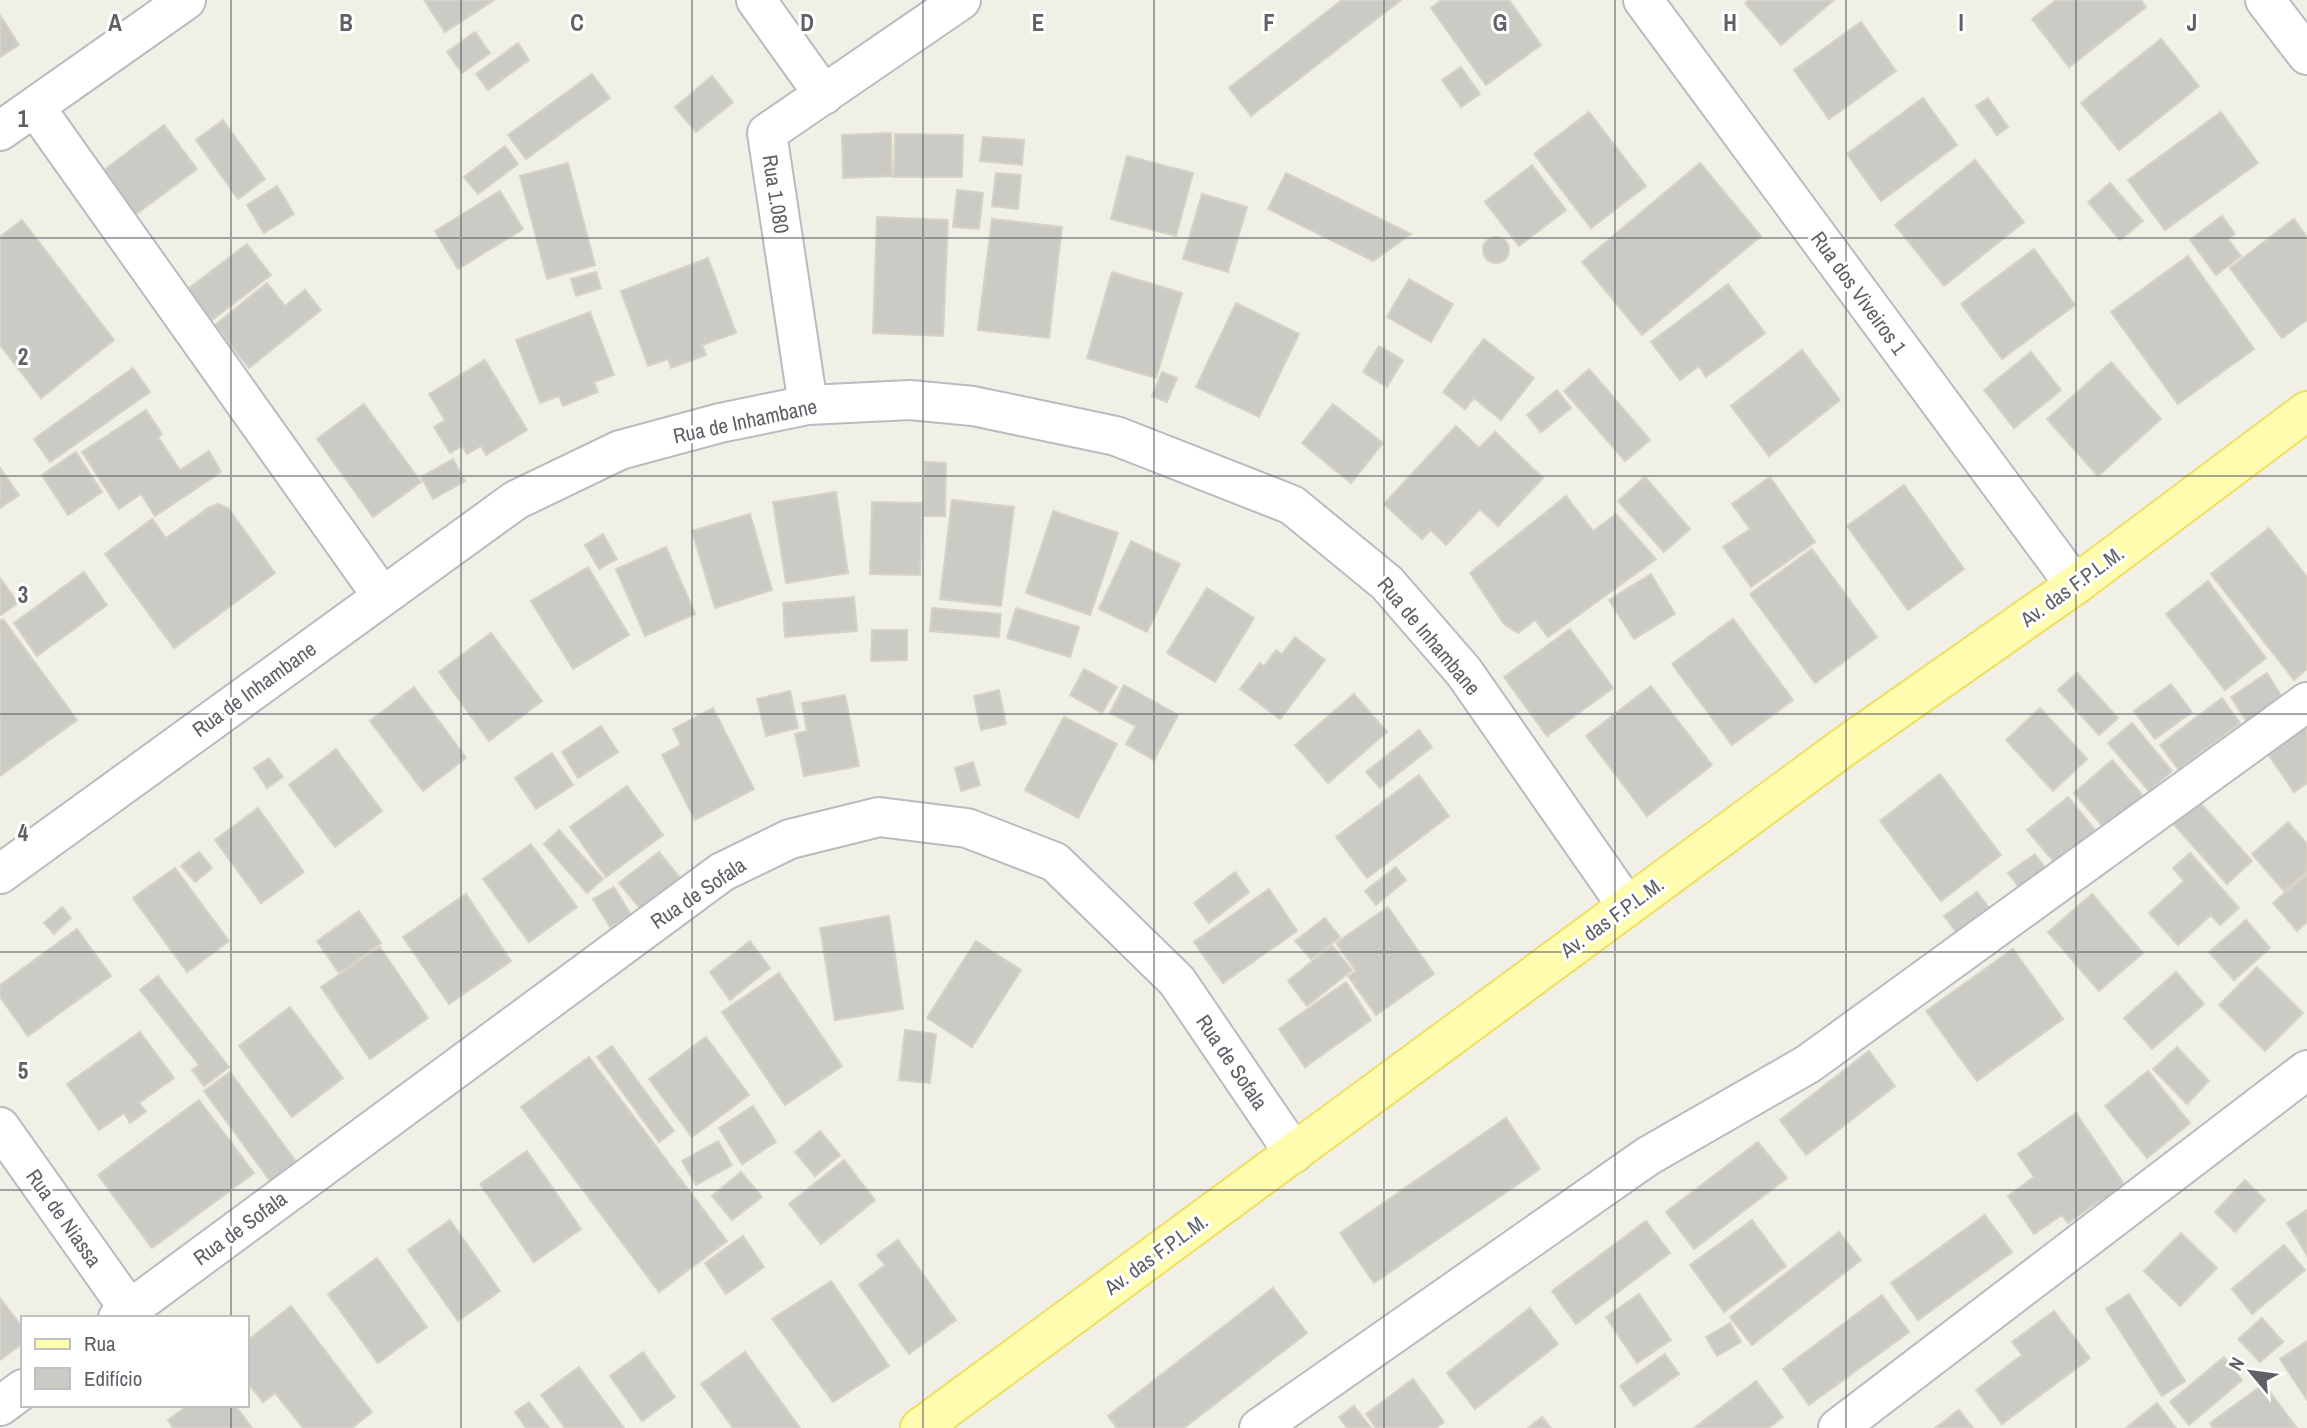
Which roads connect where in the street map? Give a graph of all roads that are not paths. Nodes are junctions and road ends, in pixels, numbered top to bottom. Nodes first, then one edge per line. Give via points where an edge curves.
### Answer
1 (186, 0) edge
2 (756, 0) edge
3 (961, 0) edge
4 (1643, 0) edge
5 (2265, 0) edge
6 (2307, 55) edge
7 (824, 94) junction
8 (35, 107) junction
9 (0, 131) edge
10 (808, 405) junction
11 (2307, 411) edge
12 (2075, 585) junction
13 (382, 596) junction
14 (2307, 702) edge
15 (0, 874) edge
16 (1627, 906) junction
17 (2307, 1070) edge
18 (0, 1127) edge
19 (1294, 1153) junction
20 (123, 1314) edge
21 (21, 1390) edge
22 (0, 1406) edge
23 (921, 1428) edge
24 (1259, 1428) edge
25 (1838, 1428) edge

1 - 8 street
2 - 7 street
3 - 7 street, Rua 1.080
4 - 12 street, Rua dos Viveiros 1
5 - 6 street
7 - 10 street, Rua 1.080 via 767,133
8 - 9 street
8 - 13 street
10 - 13 street, Rua de Inhambane via 620,450 516,500
10 - 16 street, Rua de Inhambane via 911,400 973,406 1116,436 1292,505 1387,583 1464,672
11 - 12 main road, Av. das F.P.L.M.
12 - 16 main road, Av. das F.P.L.M.
13 - 15 street, Rua de Inhambane
14 - 24 street via 1808,1064 1648,1156
16 - 19 main road, Av. das F.P.L.M.
17 - 25 street
18 - 20 street, Rua de Niassa
19 - 20 street, Rua de Sofala via 1177,981 1055,862 967,828 879,817 790,839 722,872
19 - 23 main road, Av. das F.P.L.M.
21 - 22 street

